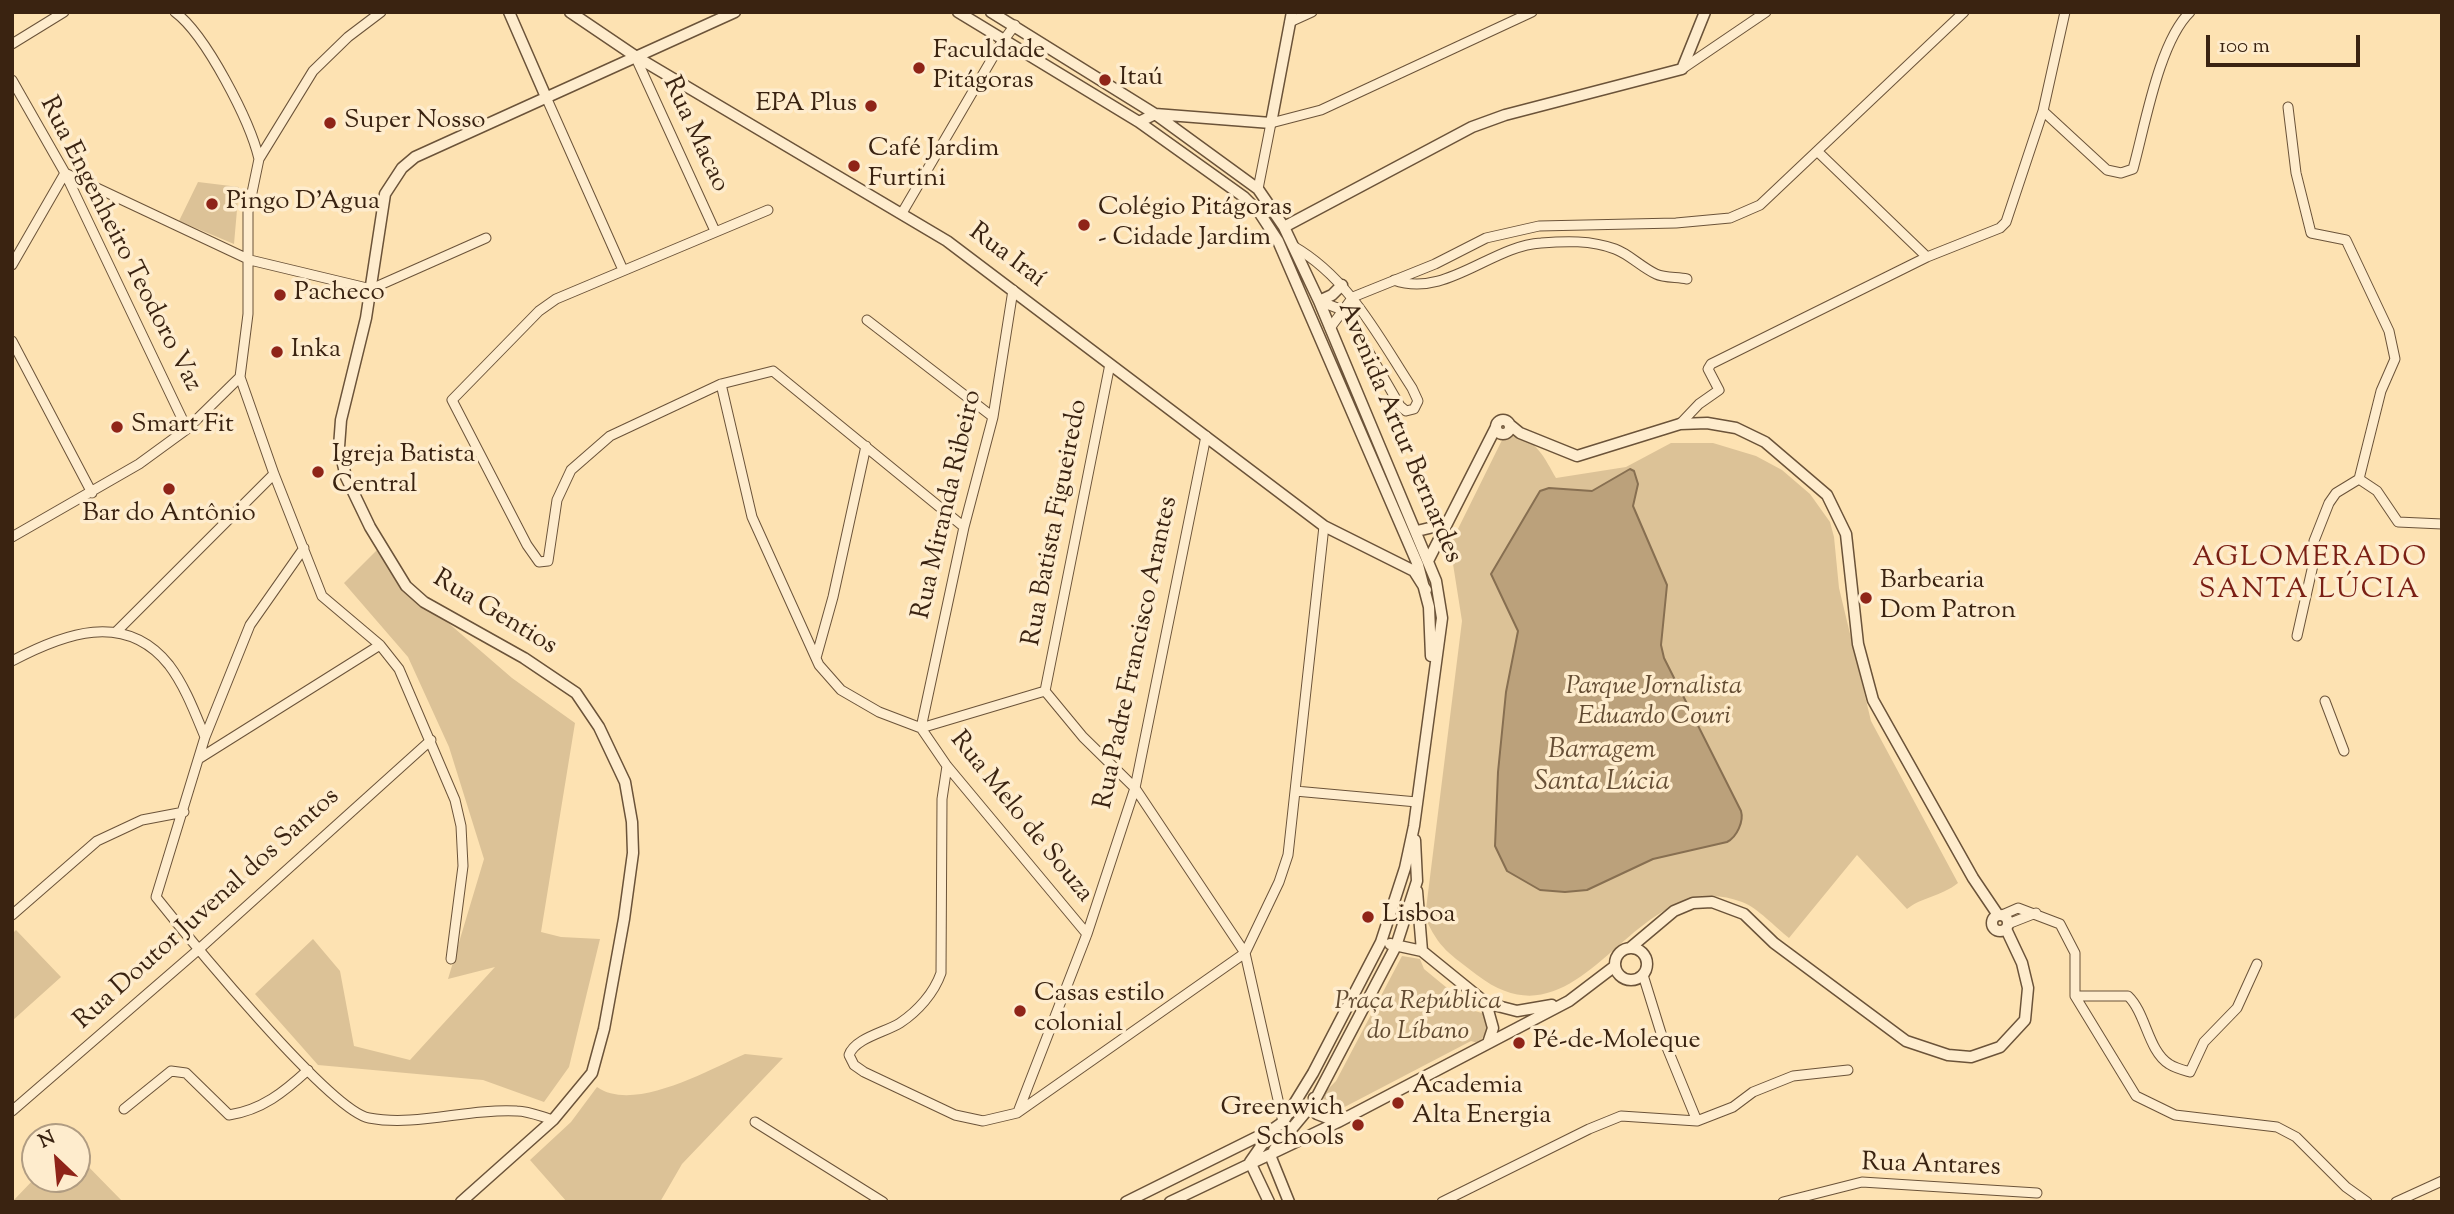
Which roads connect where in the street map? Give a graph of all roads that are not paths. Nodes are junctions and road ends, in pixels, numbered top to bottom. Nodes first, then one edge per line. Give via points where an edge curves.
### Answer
1 (64, 12) edge
2 (175, 12) edge
3 (381, 12) edge
4 (509, 12) edge
5 (570, 12) edge
6 (736, 12) edge
7 (958, 12) edge
8 (991, 12) edge
9 (1312, 12) edge
10 (1532, 12) edge
11 (1705, 12) edge
12 (1766, 12) edge
13 (1964, 12) edge
14 (2065, 12) edge
15 (2190, 12) edge
16 (1291, 15) edge
17 (1015, 25) junction
18 (1004, 38) junction
19 (615, 43) junction
20 (12, 44) edge
21 (635, 56) junction
22 (609, 68) junction
23 (1682, 69) junction
24 (12, 80) edge
25 (546, 97) junction
26 (2288, 107) dead end
27 (2043, 111) junction
28 (1155, 114) junction
29 (1139, 122) junction
30 (1271, 122) junction
31 (1817, 151) junction
32 (259, 159) junction
33 (65, 173) junction
34 (1258, 189) junction
35 (768, 210) dead end
36 (902, 213) junction
37 (1284, 228) junction
38 (715, 231) junction
39 (486, 238) dead end
40 (1293, 246) junction
41 (1927, 257) junction
42 (250, 260) junction
43 (12, 265) edge
44 (623, 270) junction
45 (1687, 279) dead end
46 (1394, 280) junction
47 (1297, 284) junction
48 (1342, 285) junction
49 (371, 289) junction
50 (1013, 290) junction
51 (1353, 297) junction
52 (1319, 301) junction
53 (1345, 311) junction
54 (867, 320) dead end
55 (1330, 328) junction
56 (12, 341) edge
57 (1110, 363) junction
58 (240, 377) junction
59 (721, 384) junction
60 (1412, 388) junction
61 (1397, 401) junction
62 (993, 417) junction
63 (1680, 424) junction
64 (187, 429) junction
65 (1206, 436) junction
66 (866, 446) junction
67 (274, 474) junction
68 (2359, 479) junction
69 (92, 493) junction
70 (1446, 524) junction
71 (2442, 524) edge
72 (1324, 526) junction
73 (964, 527) junction
74 (1417, 531) junction
75 (12, 537) edge
76 (1410, 545) junction
77 (304, 548) junction
78 (1429, 559) junction
79 (1399, 562) junction
80 (1418, 565) junction
81 (1436, 581) junction
82 (1426, 590) junction
83 (117, 631) junction
84 (2297, 636) dead end
85 (380, 645) junction
86 (816, 658) junction
87 (12, 661) edge
88 (1432, 683) junction
89 (1045, 691) junction
90 (2325, 701) dead end
91 (921, 728) junction
92 (205, 737) junction
93 (431, 740) junction
94 (2344, 751) dead end
95 (200, 758) junction
96 (947, 766) junction
97 (1135, 788) junction
98 (1295, 791) junction
99 (1417, 802) junction
100 (184, 812) junction
101 (1414, 826) junction
102 (1417, 881) junction
103 (12, 915) edge
104 (2001, 922) junction
105 (1087, 934) junction
106 (1381, 942) junction
107 (1396, 946) junction
108 (1635, 949) junction
109 (198, 950) junction
110 (1422, 951) junction
111 (1245, 953) junction
112 (451, 958) dead end
113 (2258, 964) dead end
114 (1618, 972) junction
115 (1639, 977) junction
116 (2075, 996) junction
117 (1569, 1001) junction
118 (1486, 1003) junction
119 (1488, 1043) junction
120 (307, 1070) junction
121 (1848, 1070) dead end
122 (1313, 1073) junction
123 (1314, 1102) junction
124 (124, 1109) dead end
125 (12, 1111) edge
126 (1017, 1113) junction
127 (553, 1120) junction
128 (1697, 1121) junction
129 (754, 1122) dead end
130 (1338, 1122) junction
131 (1278, 1125) junction
132 (1270, 1154) junction
133 (1250, 1162) junction
134 (2442, 1181) edge
135 (2037, 1193) dead end
136 (461, 1202) edge
137 (883, 1202) edge
138 (1126, 1202) edge
139 (1170, 1202) edge
140 (1269, 1202) edge
141 (1289, 1202) edge
142 (1442, 1202) edge
143 (1783, 1202) edge
144 (2367, 1202) edge
145 (2396, 1202) edge

1 - 20 street
2 - 32 street via 187,21 212,57
3 - 32 street via 313,71
4 - 25 street
5 - 19 street, Rua Iraí
6 - 21 street, Rua Gentios
7 - 18 street, Avenida Artur Bernardes
8 - 17 street
9 - 16 street
10 - 30 street via 1321,110
11 - 23 street
12 - 23 street
13 - 31 street
14 - 27 street
15 - 27 street via 2178,24 2167,48 2133,169 2121,173 2107,170
16 - 30 street
17 - 18 street
17 - 28 street
18 - 29 street, Avenida Artur Bernardes
18 - 36 street
19 - 21 street, Rua Iraí
19 - 22 street
21 - 22 street, Rua Gentios
21 - 36 street, Rua Iraí
21 - 38 street, Rua Macao
22 - 25 street, Rua Gentios
23 - 37 street via 1472,127
24 - 33 street, Rua Engenheiro Teodoro Vaz
25 - 44 street
25 - 49 street, Rua Gentios via 415,157 402,169 385,194
26 - 68 street via 2296,173 2311,233 2346,240 2392,341 2395,359 2381,391
27 - 41 street via 2006,222
28 - 29 street
28 - 30 street
28 - 34 street
29 - 47 street, Avenida Artur Bernardes via 1259,212
30 - 34 street
31 - 41 street
31 - 46 street via 1760,205 1730,218 1539,226 1486,238
32 - 42 street via 248,212
33 - 42 street
33 - 43 street
33 - 64 street, Rua Engenheiro Teodoro Vaz
34 - 37 street, Avenida Artur Bernardes
35 - 38 street
36 - 50 street, Rua Iraí
37 - 40 street, Avenida Artur Bernardes
38 - 44 street
39 - 49 street
40 - 48 street
40 - 52 street, Avenida Artur Bernardes
41 - 63 street via 1711,364 1708,369 1719,390
42 - 49 street
42 - 58 street
44 - 59 street via 539,311 452,400 539,562 548,561 557,500 570,470 610,436
45 - 46 street via 1658,275 1617,249 1592,242 1538,243 1448,279 1406,285
46 - 51 street
47 - 52 street
47 - 76 street, Avenida Artur Bernardes
48 - 51 street
48 - 52 street
49 - 127 street, Rua Gentios via 341,420 340,447 346,477 370,527 406,586 424,603 524,658 576,694 600,727 630,802 633,853 604,1029 592,1073
50 - 57 street, Rua Iraí
50 - 62 street, Rua Miranda Ribeiro
51 - 53 street
51 - 60 street
52 - 53 street
52 - 55 street, Avenida Artur Bernardes
53 - 55 street
53 - 61 street
54 - 62 street
55 - 74 street, Avenida Artur Bernardes
56 - 69 street
57 - 65 street, Rua Iraí
57 - 89 street, Rua Batista Figueiredo
58 - 64 street
58 - 67 street
59 - 66 street via 773,371
59 - 86 street via 752,517
60 - 61 street
60 - 61 street via 1418,401 1414,409 1406,411
62 - 73 street, Rua Miranda Ribeiro
63 - 70 street via 1577,456 1503,429 1486,450
63 - 104 street via 1707,423 1754,435 1827,495 1846,534 1858,644 1873,700
64 - 69 street
65 - 72 street, Rua Iraí
65 - 97 street, Rua Padre Francisco Arantes
66 - 73 street
66 - 86 street
67 - 77 street
67 - 83 street
68 - 71 street via 2377,491 2398,522
68 - 84 street via 2329,503 2314,541
69 - 75 street
70 - 74 street
70 - 78 street
72 - 79 street, Rua Iraí
72 - 98 street
73 - 91 street, Rua Miranda Ribeiro
74 - 78 street, Avenida Artur Bernardes
76 - 79 street
76 - 80 street, Avenida Artur Bernardes
77 - 85 street via 322,596
77 - 92 street via 250,625
78 - 81 street, Avenida Artur Bernardes
79 - 80 street
79 - 82 street, Rua Iraí via 1414,572
80 - 81 street
80 - 82 street, Avenida Artur Bernardes
81 - 88 street, Avenida Artur Bernardes via 1442,618
82 - 88 street, Avenida Artur Bernardes
83 - 87 street via 63,637
83 - 92 street via 155,650 169,665
85 - 93 street via 399,669
85 - 95 street
86 - 91 street via 841,690 879,712
88 - 99 street, Avenida Artur Bernardes
89 - 91 street
89 - 97 street
90 - 94 street
91 - 96 street, Rua Melo de Souza
92 - 95 street
93 - 109 street, Rua Doutor Juvenal dos Santos
93 - 112 street via 461,826 463,866
95 - 100 street
96 - 105 street, Rua Melo de Souza
96 - 126 street via 942,799 941,972 936,988 901,1022 858,1044 849,1055 864,1072 956,1115 983,1121
97 - 105 street, Rua Padre Francisco Arantes
97 - 111 street
98 - 99 street
98 - 111 street via 1288,855
99 - 101 street, Avenida Artur Bernardes
100 - 103 street via 142,820 97,841
100 - 109 street via 156,897
101 - 102 street, Avenida Artur Bernardes
101 - 106 street, Avenida Artur Bernardes
102 - 107 street, Avenida Artur Bernardes
102 - 110 street
104 - 108 street via 2022,963 2029,997 2021,1028 2000,1047 1971,1057 1948,1055 1906,1041 1774,943 1744,914 1726,906 1712,902 1684,906
104 - 116 street via 2036,913 2060,924 2075,953
105 - 126 street, Rua Padre Francisco Arantes
106 - 107 street
106 - 122 street, Avenida Artur Bernardes
107 - 110 street
107 - 123 street, Avenida Artur Bernardes
108 - 114 street via 1617,956
108 - 115 street via 1648,962
109 - 120 street
109 - 125 street, Rua Doutor Juvenal dos Santos
110 - 118 street
111 - 126 street
111 - 131 street
113 - 116 street via 2237,1008 2204,1042 2190,1072 2166,1063 2147,1032 2139,1006 2128,996
114 - 115 street
114 - 117 street
115 - 128 street
116 - 144 street via 2136,1096 2175,1115 2277,1127 2297,1137
117 - 118 street via 1517,1011
117 - 119 street
118 - 119 street via 1493,1028
119 - 130 street
120 - 124 street via 284,1093 242,1113 229,1115 186,1073 171,1071
120 - 127 street via 366,1118 397,1120 519,1110
121 - 128 street via 1793,1076
122 - 123 street
122 - 131 street, Avenida Artur Bernardes
123 - 130 street via 1322,1119
123 - 132 street, Avenida Artur Bernardes
127 - 136 street, Rua Gentios
128 - 142 street via 1621,1116
129 - 137 street
130 - 132 street
131 - 133 street, Avenida Artur Bernardes
131 - 138 street
132 - 133 street
132 - 141 street
133 - 139 street
133 - 140 street
134 - 145 street
135 - 143 street, Rua Antares via 1861,1182

